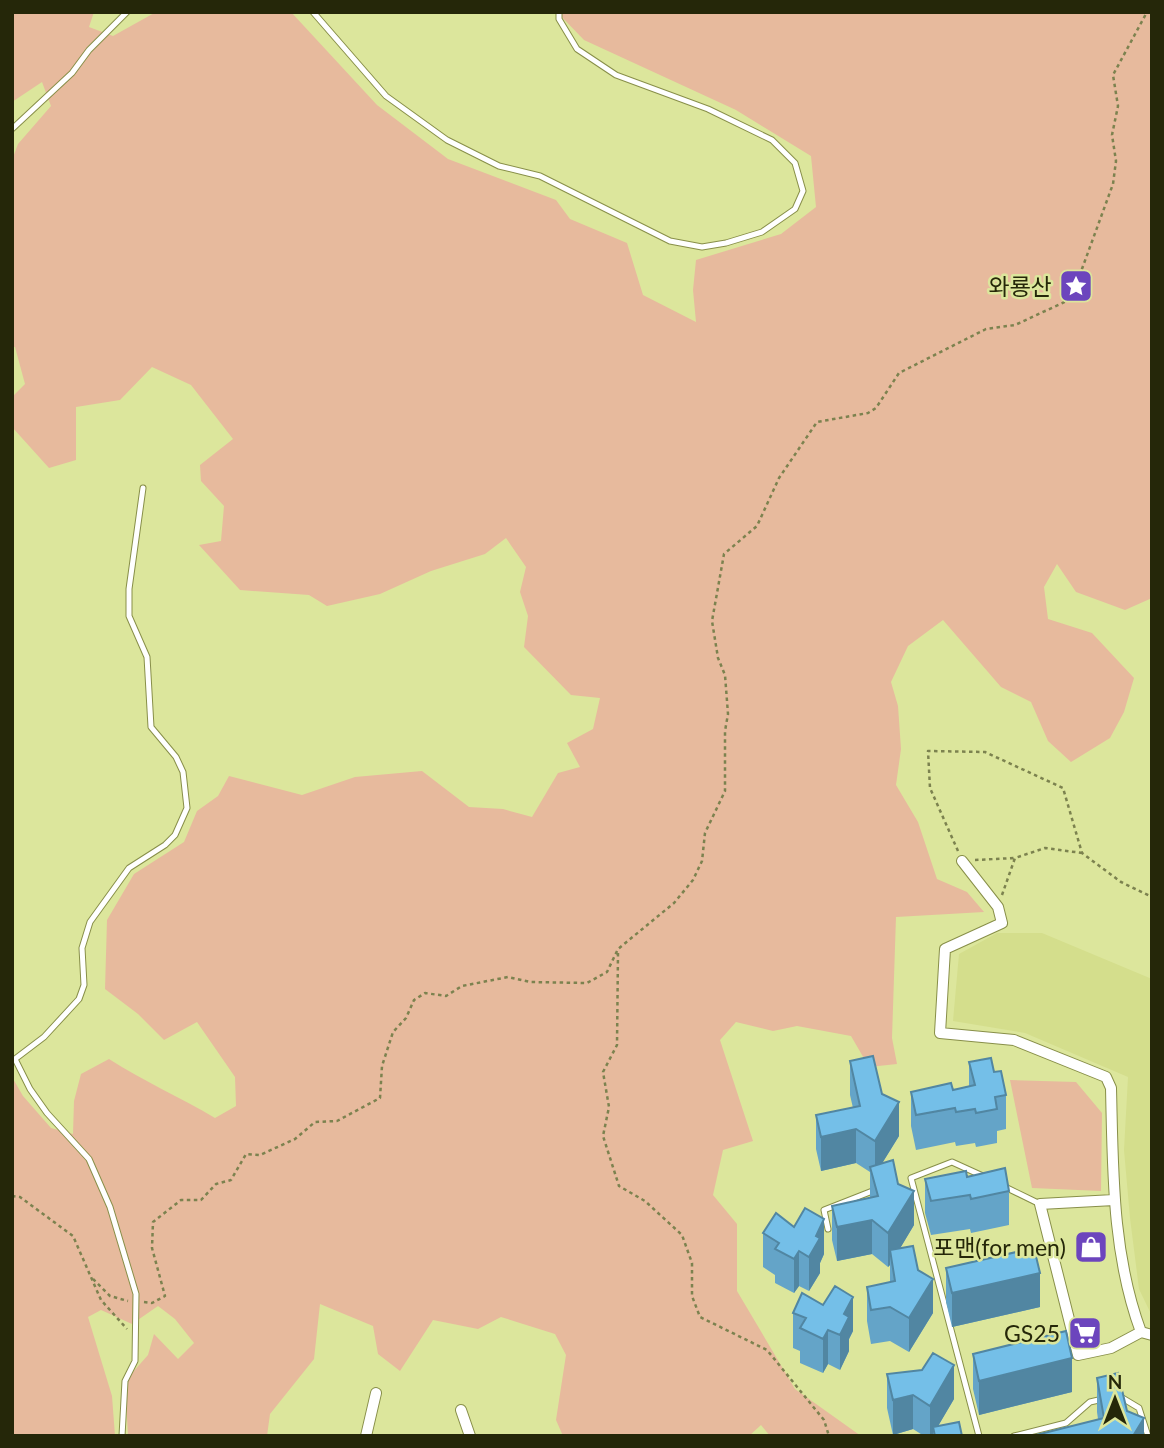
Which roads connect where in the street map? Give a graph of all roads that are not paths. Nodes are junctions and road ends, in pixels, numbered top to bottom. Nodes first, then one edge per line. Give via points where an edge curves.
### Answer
1 (127, 12) edge
2 (313, 12) edge
3 (559, 12) edge
4 (12, 129) edge
5 (143, 488) dead end
6 (962, 861) road end
7 (14, 1058) edge
8 (911, 1178) junction
9 (898, 1182) edge
10 (885, 1186) edge
11 (1114, 1200) junction
12 (1040, 1204) junction
13 (828, 1228) dead end
14 (1146, 1334) edge
15 (376, 1393) dead end
16 (461, 1410) dead end
17 (122, 1436) edge
18 (366, 1436) edge
19 (470, 1436) edge
20 (979, 1436) edge
21 (1014, 1436) edge
22 (1148, 1436) edge

1 - 4 lane via 72,73
2 - 3 lane via 386,96 447,140 499,166 540,176 670,241 702,247 726,243 762,232 795,209 803,191 795,163 772,140 708,109 616,75 577,49
5 - 7 lane via 129,589 130,616 147,657 151,727 183,772 187,808 175,835 129,868 90,922 82,948 79,999 44,1037
6 - 11 street via 998,907 1002,923 945,948 940,1033 1014,1040 1106,1077 1111,1088
7 - 17 lane via 47,1114 89,1159 110,1207 136,1301 135,1361 125,1381
8 - 9 lane
8 - 12 lane via 952,1162
8 - 20 lane
10 - 13 lane via 824,1210
11 - 12 street
11 - 14 street via 1127,1295
12 - 14 street via 1078,1355
15 - 18 street
16 - 19 street
21 - 22 lane via 1066,1423 1090,1402 1121,1395 1139,1408

